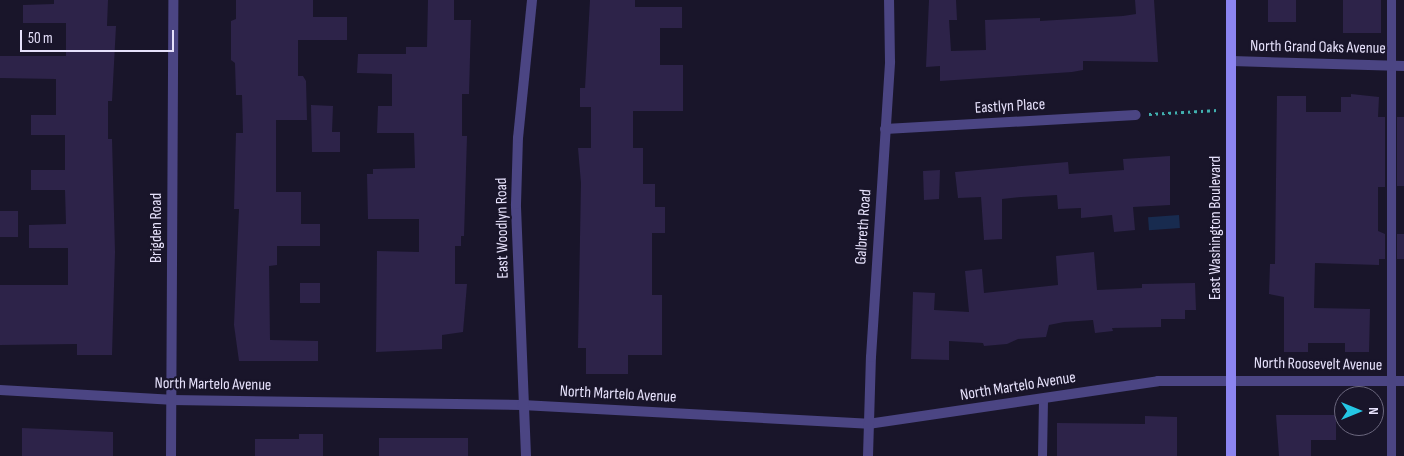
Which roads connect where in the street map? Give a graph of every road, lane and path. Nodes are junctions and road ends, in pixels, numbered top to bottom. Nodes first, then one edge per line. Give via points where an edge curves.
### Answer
1 (172, 0) edge
2 (532, 0) edge
3 (889, 0) edge
4 (1231, 0) edge
5 (1391, 0) edge
6 (1232, 61) junction
7 (1392, 65) junction
8 (1404, 66) edge
9 (1231, 110) junction
10 (1136, 115) joint
11 (885, 129) junction
12 (1231, 379) junction
13 (1390, 381) junction
14 (1404, 381) edge
15 (0, 390) edge
16 (1042, 399) junction
17 (171, 400) junction
18 (522, 405) junction
19 (868, 424) junction
20 (171, 456) edge
21 (526, 456) edge
22 (868, 456) edge
23 (1042, 456) edge
24 (1231, 456) edge
25 (1391, 456) edge

1 - 17 street, Brigden Road
2 - 18 street, East Woodlyn Road via 518,138 516,204
3 - 11 street, Galbreth Road via 890,62
4 - 6 main road, East Washington Boulevard
5 - 7 lane
6 - 7 street, North Grand Oaks Avenue
6 - 9 main road, East Washington Boulevard
7 - 8 street, North Grand Oaks Avenue
7 - 13 lane
9 - 10 path
9 - 12 main road, East Washington Boulevard
10 - 11 street, Eastlyn Place
11 - 19 street, Galbreth Road
12 - 13 street, North Roosevelt Avenue
12 - 16 street, North Martelo Avenue via 1158,381
12 - 24 main road, East Washington Boulevard
13 - 14 street, North Roosevelt Avenue
13 - 25 lane
15 - 17 street, North Martelo Avenue
16 - 19 street, North Martelo Avenue
16 - 23 lane
17 - 18 street, North Martelo Avenue
17 - 20 street, Brigden Road
18 - 19 street, North Martelo Avenue
18 - 21 street, East Woodlyn Road
19 - 22 street, Galbreth Road

